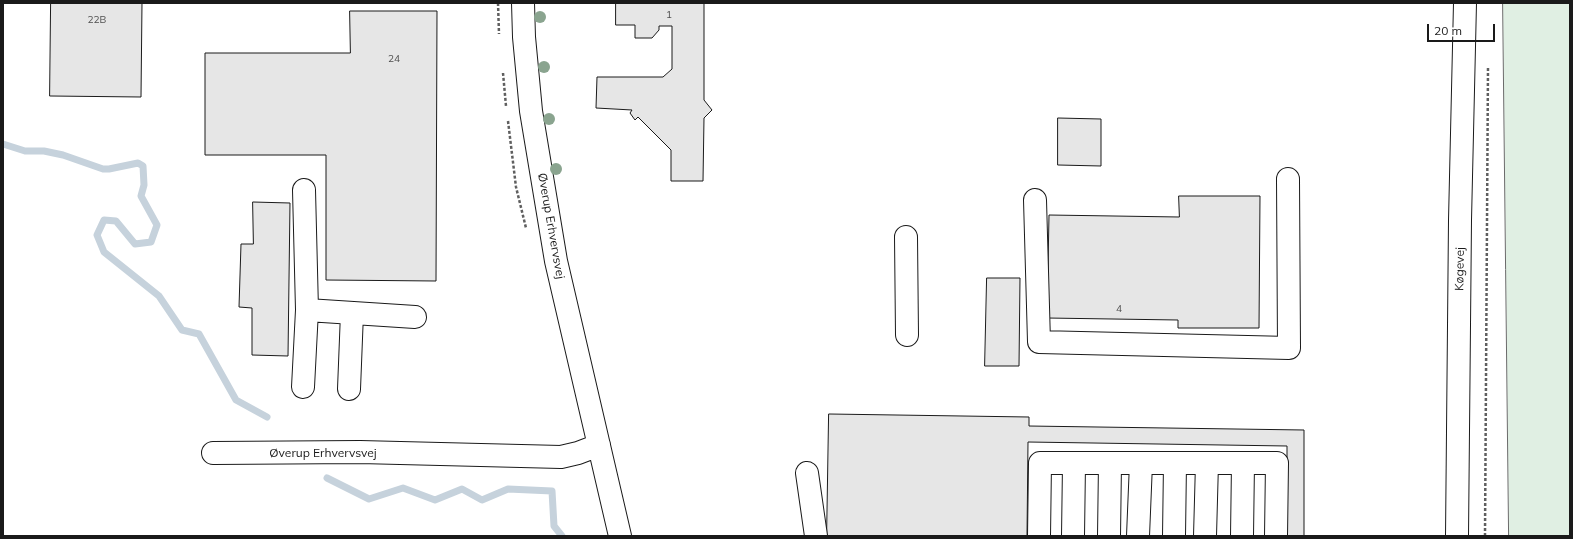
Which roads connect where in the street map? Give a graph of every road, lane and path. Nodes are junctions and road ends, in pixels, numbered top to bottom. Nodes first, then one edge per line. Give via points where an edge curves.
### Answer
1 (523, 3) edge
2 (1465, 3) edge
3 (1488, 66) dead end
4 (1288, 179) dead end
5 (304, 190) dead end
6 (1035, 200) dead end
7 (906, 238) dead end
8 (307, 310) junction
9 (352, 313) junction
10 (414, 317) dead end
11 (907, 335) dead end
12 (303, 387) dead end
13 (349, 389) dead end
14 (599, 445) junction
15 (213, 453) dead end
16 (1110, 463) junction
17 (1141, 463) junction
18 (1175, 463) junction
19 (1207, 463) junction
20 (1243, 463) junction
21 (1074, 464) junction
22 (807, 473) dead end
23 (620, 536) edge
24 (816, 536) edge
25 (1039, 536) edge
26 (1073, 536) edge
27 (1109, 536) edge
28 (1138, 536) edge
29 (1174, 536) edge
30 (1205, 536) edge
31 (1242, 536) edge
32 (1276, 536) edge
33 (1457, 536) edge
34 (1485, 536) edge

1 - 14 street, Øverup Erhvervsvej via 531,112 555,253
2 - 33 street, Køgevej
3 - 34 path
4 - 6 street via 1289,348 1039,342
5 - 8 street
7 - 11 street
8 - 9 street
8 - 12 street
9 - 10 street
9 - 13 street
14 - 15 street, Øverup Erhvervsvej via 562,457 360,452
14 - 23 street, Øverup Erhvervsvej
16 - 17 street
16 - 21 street
16 - 27 street
17 - 18 street
17 - 28 street
18 - 19 street
18 - 29 street
19 - 20 street
19 - 30 street
20 - 31 street
20 - 32 street via 1277,463
21 - 25 street via 1040,464
21 - 26 street
22 - 24 street

